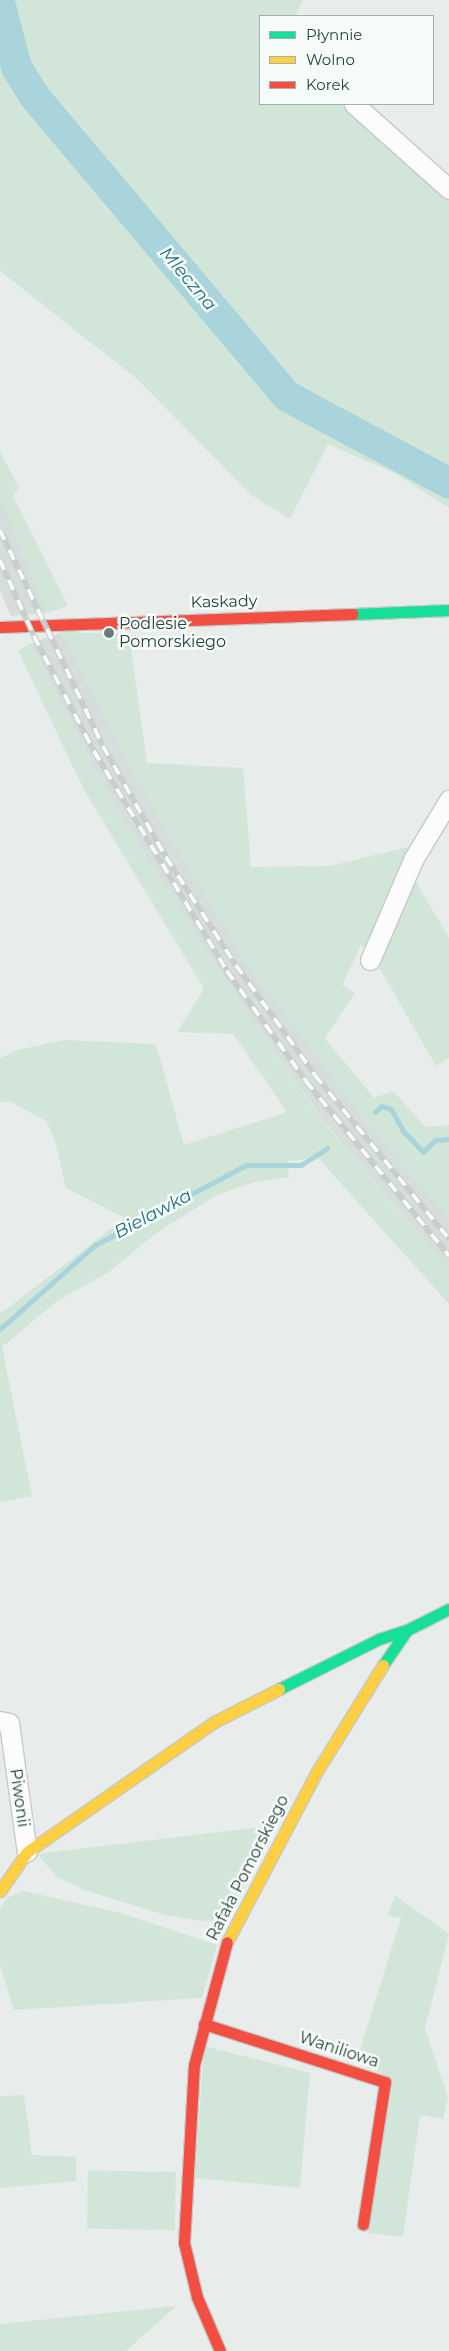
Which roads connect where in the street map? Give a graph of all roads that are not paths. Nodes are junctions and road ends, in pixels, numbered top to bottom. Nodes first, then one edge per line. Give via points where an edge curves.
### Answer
1 (355, 105) edge
2 (449, 189) edge
3 (449, 610) edge
4 (0, 628) edge
5 (449, 800) edge
6 (370, 960) dead end
7 (449, 1610) edge
8 (408, 1630) junction
9 (0, 1721) edge
10 (27, 1852) junction
11 (0, 1891) edge
12 (204, 2024) junction
13 (363, 2224) dead end
14 (220, 2351) edge

1 - 2 street
3 - 4 street, Kaskady
5 - 6 street via 414,858
7 - 8 street
8 - 10 street via 379,1639 214,1722
8 - 12 street, Rafała Pomorskiego via 316,1773 228,1938
9 - 10 street, Piwonii via 9,1723
10 - 11 street
12 - 13 street, Waniliowa via 385,2082
12 - 14 street, Rafała Pomorskiego via 190,2109 184,2243 197,2297

